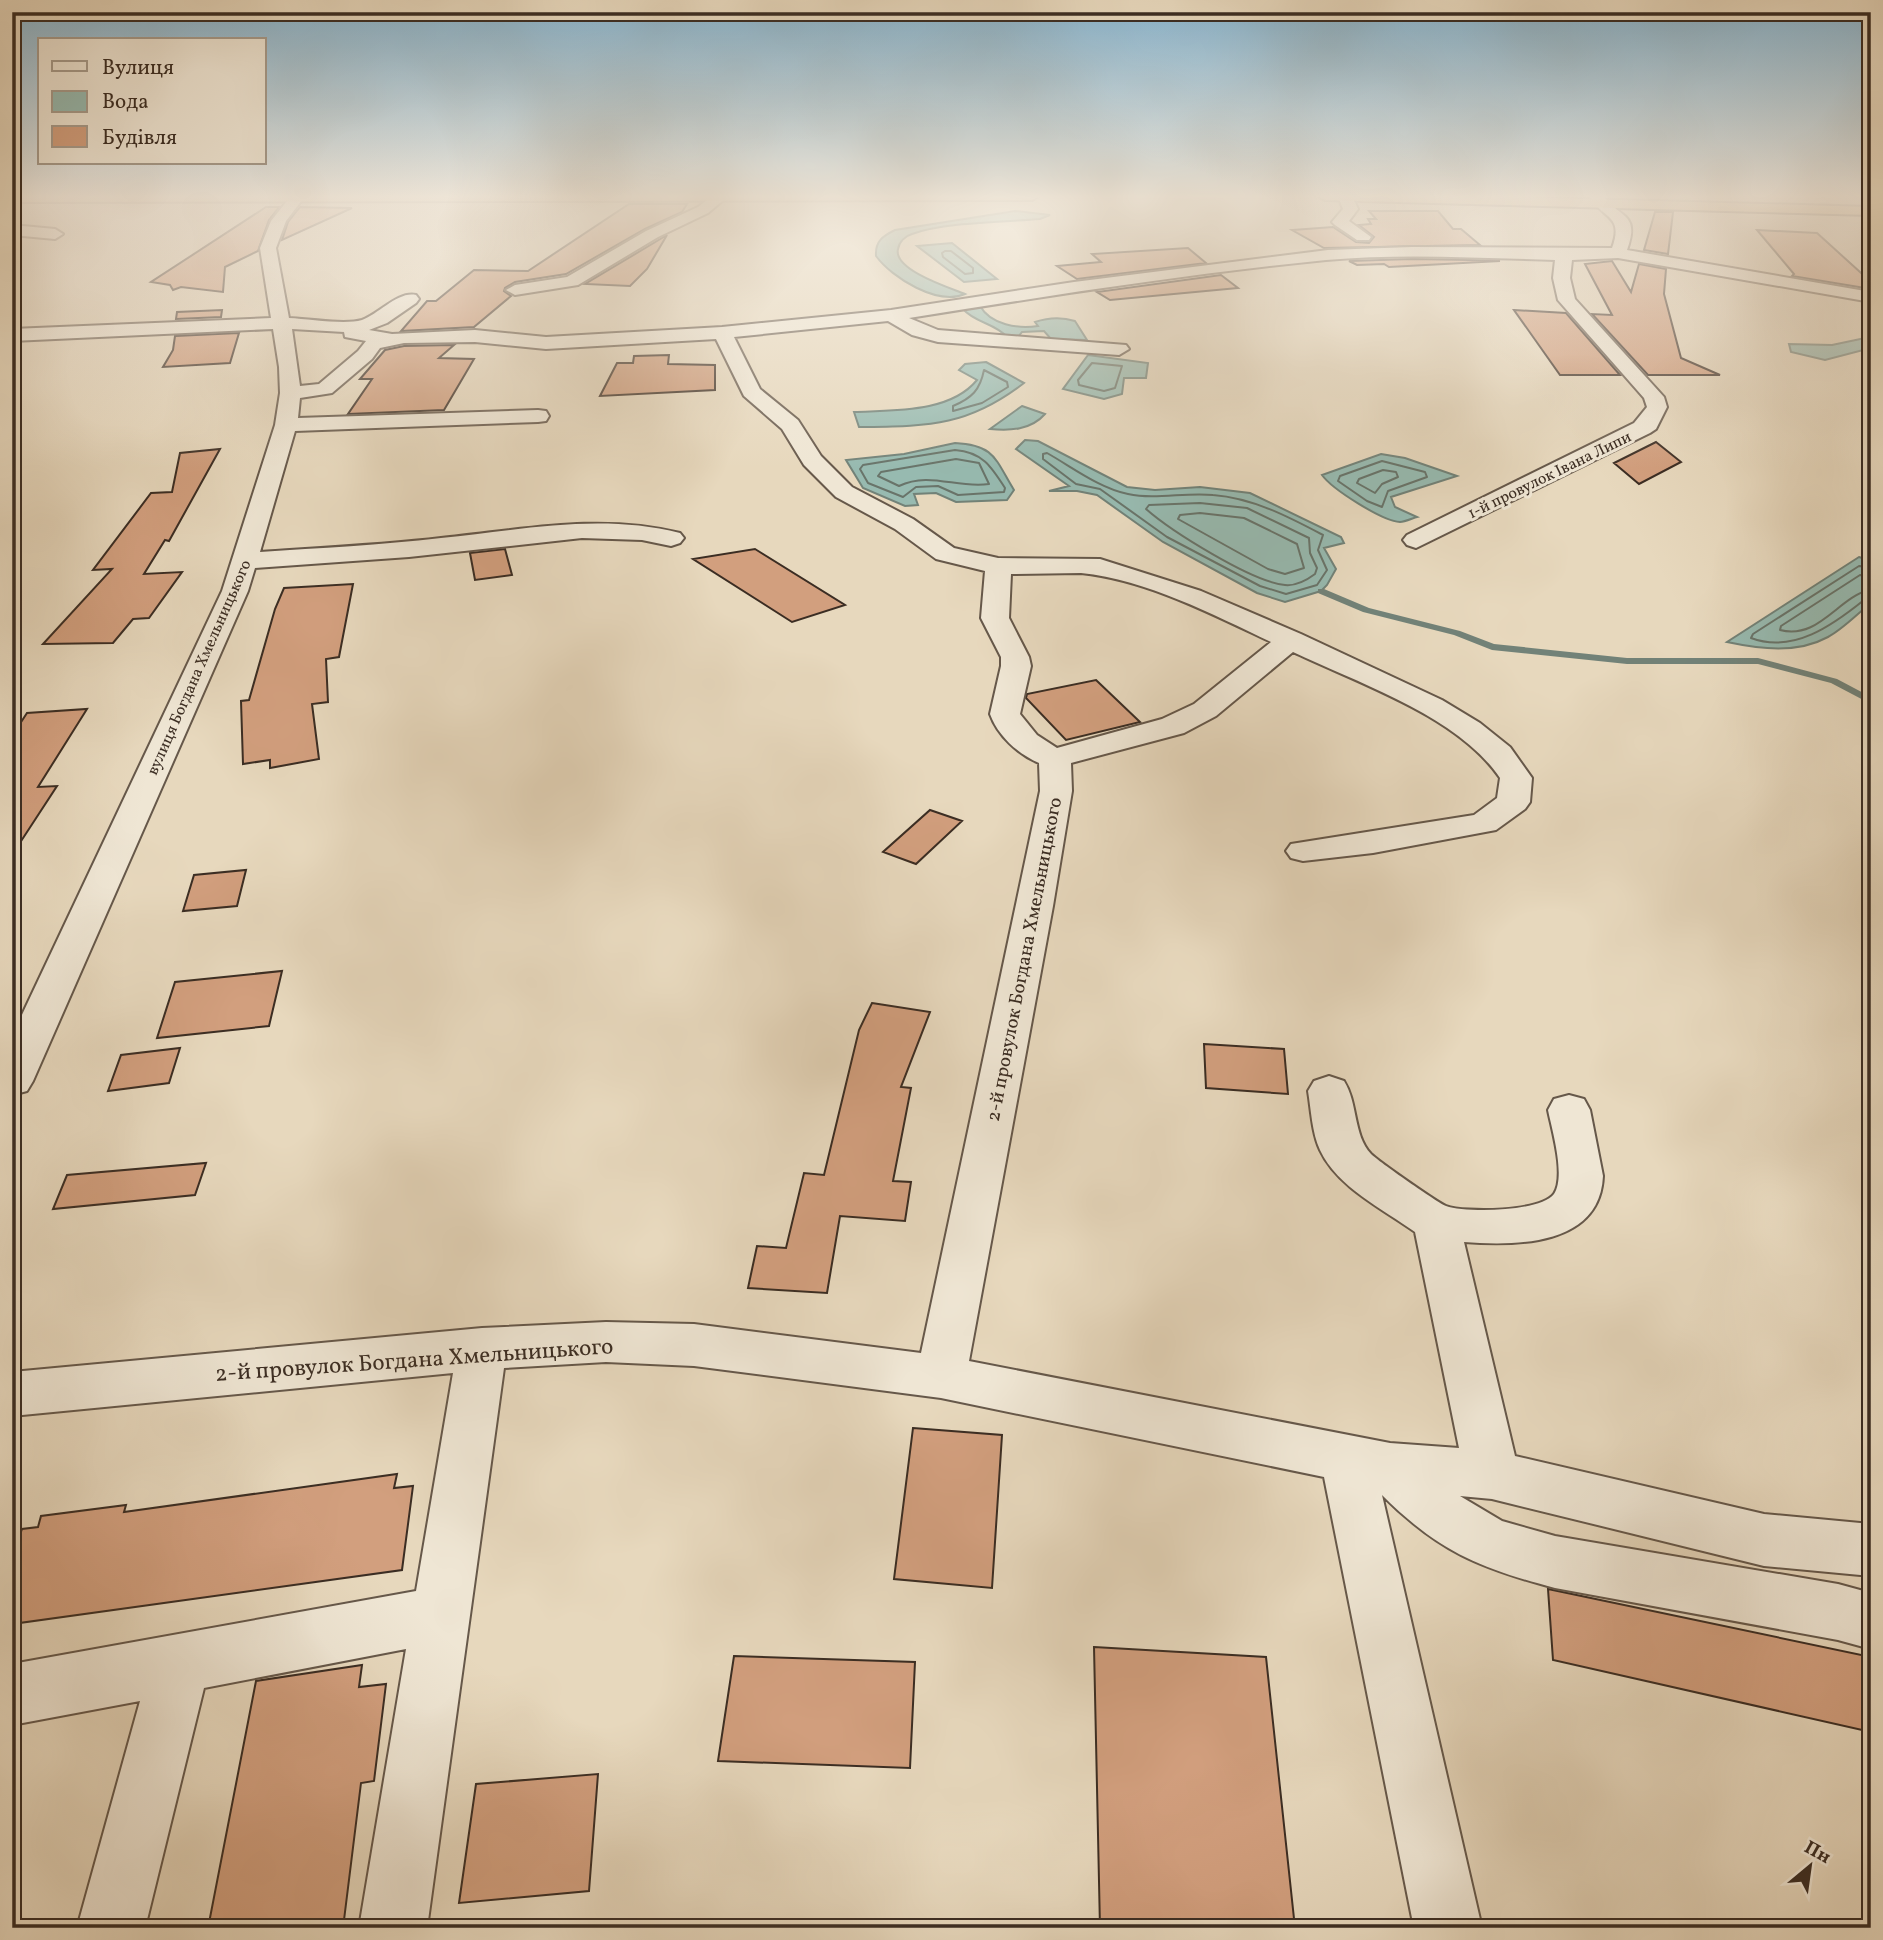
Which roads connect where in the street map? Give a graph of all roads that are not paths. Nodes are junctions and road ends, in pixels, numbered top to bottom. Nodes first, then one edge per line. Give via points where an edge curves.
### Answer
1 (276, 287) edge
2 (537, 287) edge
3 (1071, 287) edge
4 (1563, 287) edge
5 (1811, 287) edge
6 (515, 290) dead end
7 (1871, 297) edge
8 (410, 299) dead end
9 (891, 314) junction
10 (283, 323) junction
11 (360, 327) junction
12 (722, 333) junction
13 (12, 335) edge
14 (388, 339) junction
15 (1119, 349) dead end
16 (290, 393) junction
17 (538, 416) dead end
18 (286, 425) junction
19 (671, 538) dead end
20 (1416, 540) dead end
21 (246, 561) junction
22 (998, 566) junction
23 (1290, 640) junction
24 (1055, 758) junction
25 (1303, 851) dead end
26 (12, 1081) edge
27 (1329, 1091) dead end
28 (1569, 1110) dead end
29 (1436, 1223) junction
30 (482, 1349) junction
31 (941, 1377) junction
32 (12, 1394) edge
33 (1369, 1463) junction
34 (1492, 1475) junction
35 (1871, 1550) edge
36 (441, 1614) junction
37 (1871, 1621) edge
38 (180, 1664) junction
39 (12, 1695) edge
40 (111, 1928) edge
41 (393, 1928) edge
42 (1448, 1928) edge

1 - 10 street, вулиця Богдана Хмельницького
2 - 6 street
3 - 9 street
4 - 20 street, 1-й провулок Івана Липи via 1567,300 1654,397 1657,407 1648,424
5 - 7 street
8 - 11 street
9 - 12 street
9 - 15 street via 919,331 938,336
10 - 11 street
10 - 13 street
10 - 16 street, вулиця Богдана Хмельницького
11 - 14 street via 352,333
12 - 14 street via 546,343 475,336
12 - 22 street via 751,392 790,425 812,460 844,492 904,524 945,554
14 - 16 street via 370,347 325,389
16 - 18 street, вулиця Богдана Хмельницького
17 - 18 street
18 - 21 street, вулиця Богдана Хмельницького
19 - 21 street via 636,531 590,530
21 - 26 street, вулиця Богдана Хмельницького
22 - 23 street via 1100,567 1215,605
22 - 24 street via 995,618 1016,666 1005,714 1035,750
23 - 24 street via 1205,710 1173,726
23 - 25 street via 1448,715 1508,762 1517,785 1508,808 1485,823
24 - 31 street, 2-й провулок Богдана Хмельницького via 1056,792
27 - 29 street via 1340,1148 1357,1168
28 - 29 street via 1580,1185 1575,1202 1563,1216 1529,1225
29 - 34 street
30 - 31 street, 2-й провулок Богдана Хмельницького via 606,1342 694,1345
30 - 32 street, 2-й провулок Богдана Хмельницького
30 - 36 street
31 - 33 street, 2-й провулок Богдана Хмельницького
33 - 34 street, 2-й провулок Богдана Хмельницького
33 - 37 street via 1443,1516 1509,1550
33 - 42 street
34 - 35 street, 2-й провулок Богдана Хмельницького via 1764,1540
36 - 38 street
36 - 41 street
38 - 39 street
38 - 40 street

